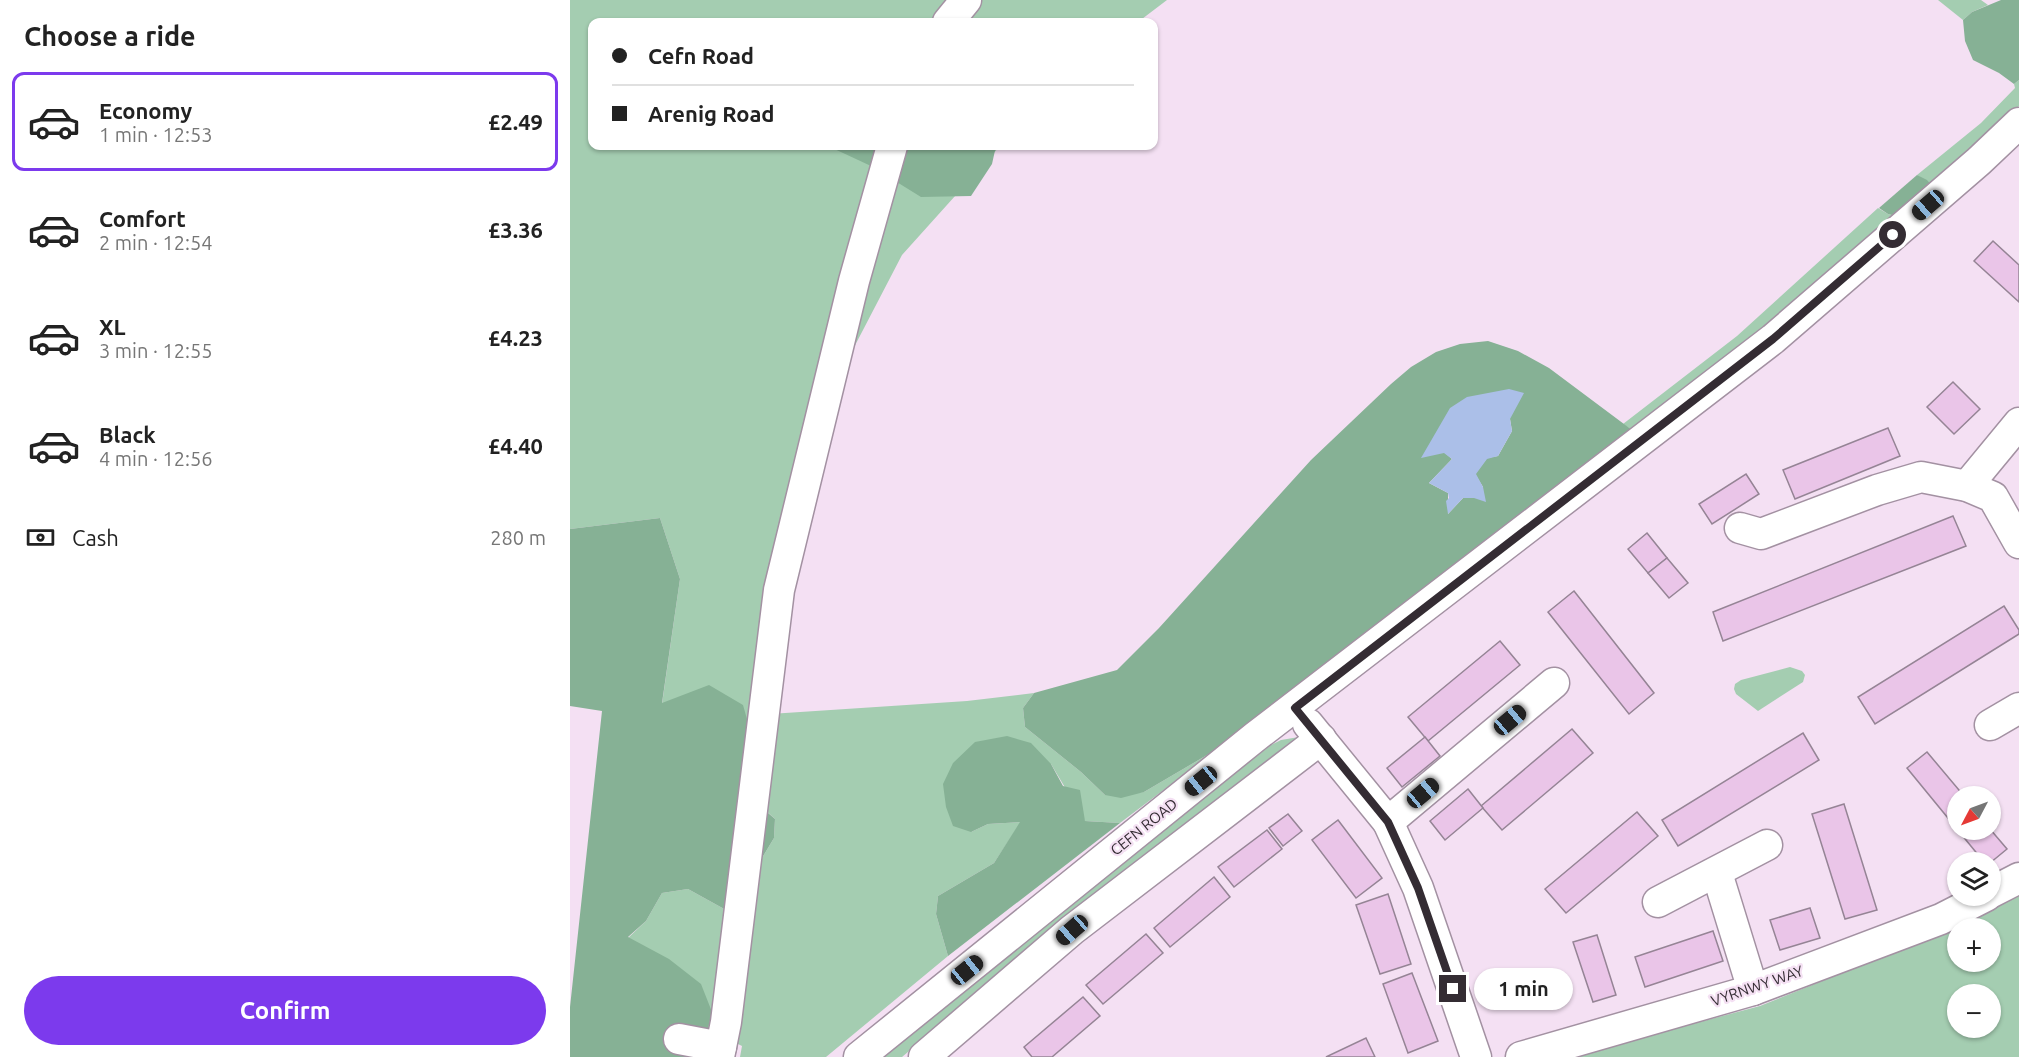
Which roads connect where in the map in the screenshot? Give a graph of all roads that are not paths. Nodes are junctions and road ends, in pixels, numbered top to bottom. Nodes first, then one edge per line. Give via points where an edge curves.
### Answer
1 (966, 0) edge
2 (951, 18) edge
3 (2019, 123) edge
4 (891, 150) edge
5 (2019, 423) edge
6 (1967, 486) junction
7 (1740, 528) dead end
8 (2019, 543) edge
9 (1554, 683) dead end
10 (1295, 708) junction
11 (2019, 708) edge
12 (1990, 725) dead end
13 (1321, 740) junction
14 (1388, 822) junction
15 (1767, 845) dead end
16 (1717, 873) junction
17 (2019, 878) edge
18 (2001, 887) edge
19 (1658, 902) dead end
20 (1966, 906) edge
21 (1753, 990) junction
22 (679, 1039) dead end
23 (720, 1052) edge
24 (1533, 1055) edge
25 (859, 1057) edge
26 (924, 1057) edge
27 (1476, 1057) edge

1 - 2 street
3 - 10 street, CEFN ROAD via 1773,339
4 - 23 street via 854,281 779,590
5 - 6 street
6 - 7 street via 1921,477 1761,534
6 - 8 street via 1993,497
9 - 14 street
10 - 13 street
10 - 25 street, CEFN ROAD
11 - 12 street
13 - 14 street
13 - 26 street via 1072,930
14 - 27 street via 1418,888
15 - 16 street
16 - 19 street
16 - 21 street
17 - 18 street
20 - 21 street, VYRNWY WAY
21 - 24 street, VYRNWY WAY
22 - 23 street

